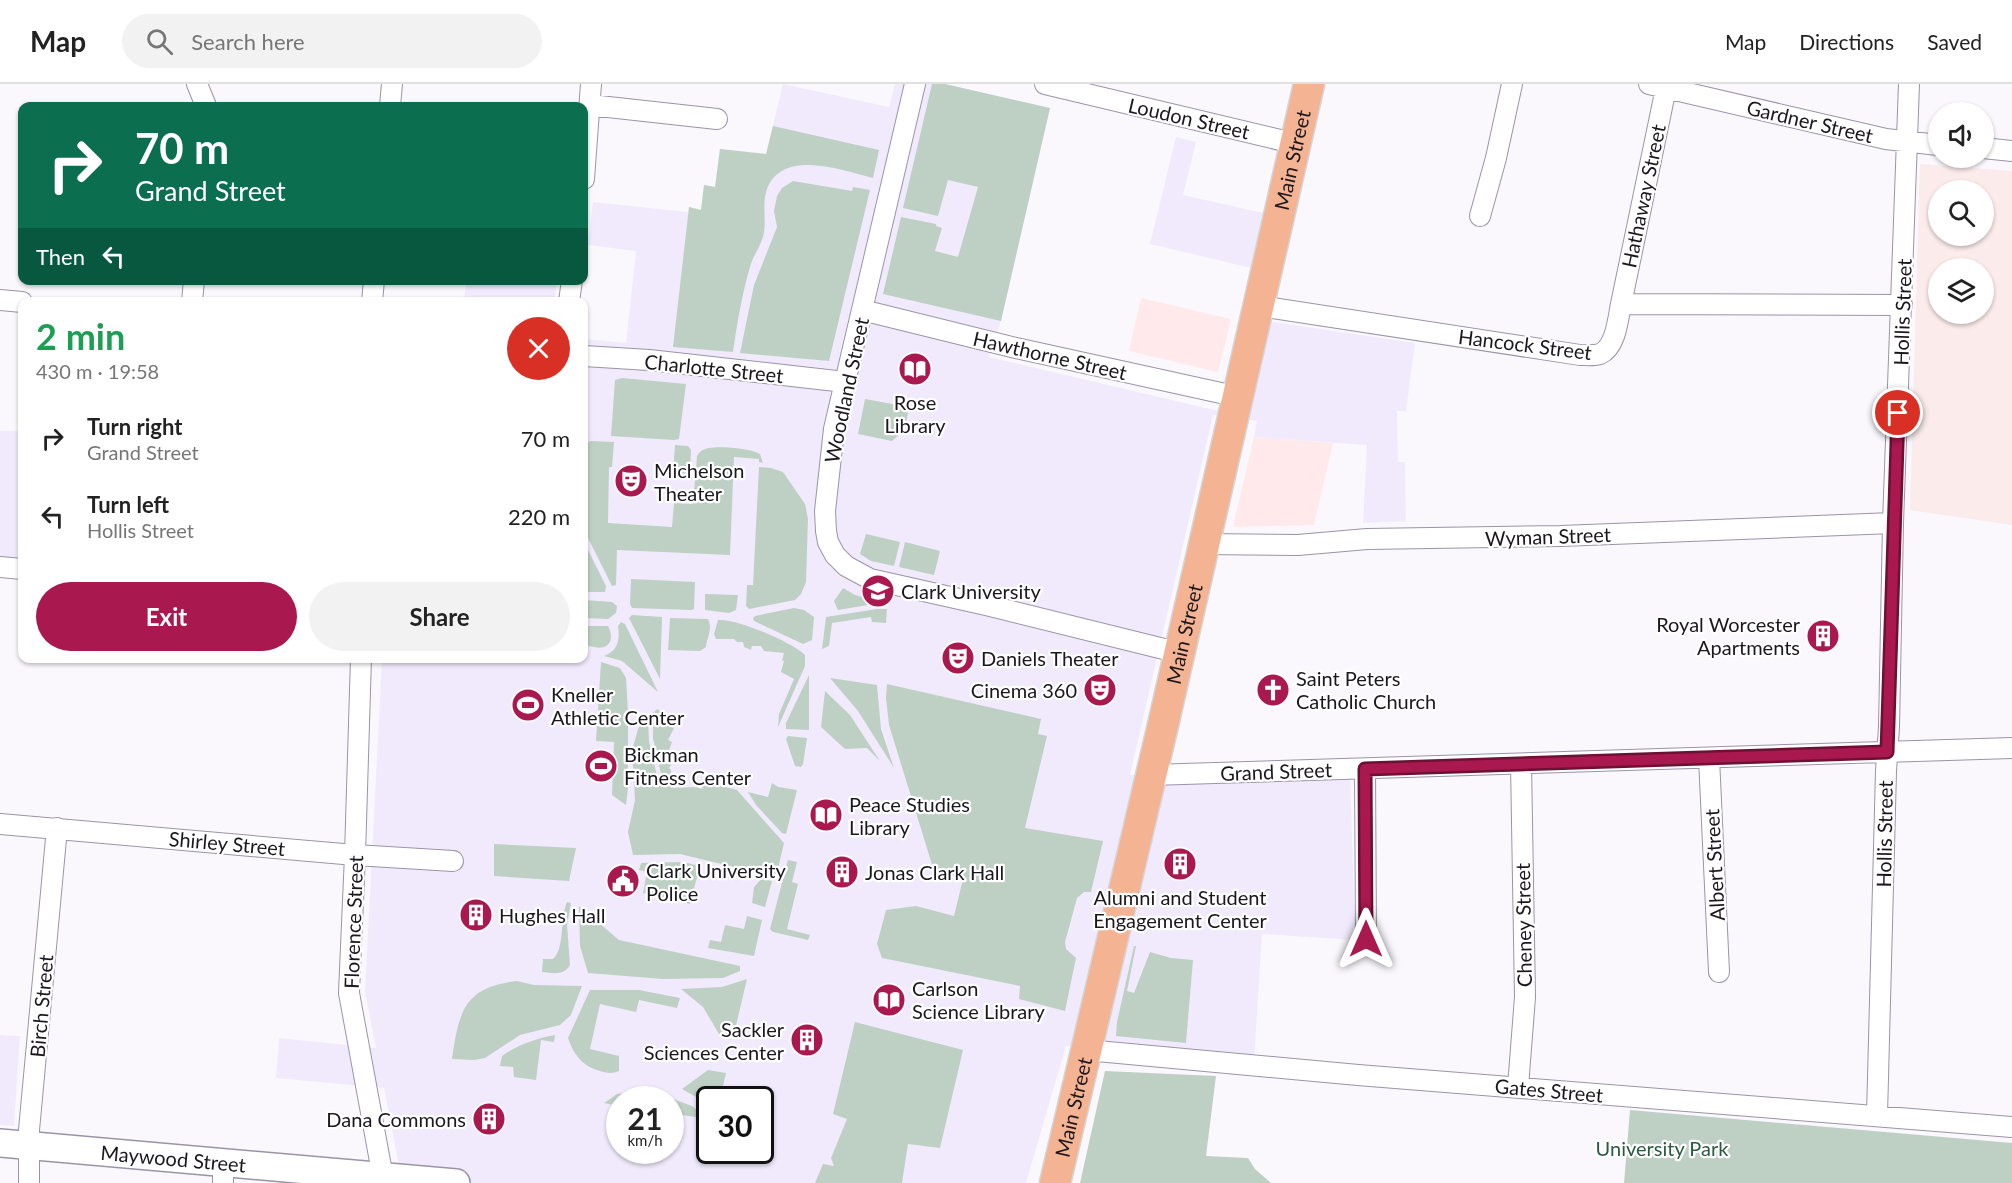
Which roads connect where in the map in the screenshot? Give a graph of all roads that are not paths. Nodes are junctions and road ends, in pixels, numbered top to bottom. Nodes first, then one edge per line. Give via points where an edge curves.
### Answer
1 (197, 84) edge
2 (392, 84) edge
3 (591, 84) edge
4 (915, 84) edge
5 (1045, 84) edge
6 (1310, 84) edge
7 (1512, 84) edge
8 (1909, 84) edge
9 (1657, 86) edge
10 (204, 102) edge
11 (390, 102) edge
12 (590, 105) junction
13 (717, 119) dead end
14 (588, 130) edge
15 (1905, 141) junction
16 (1297, 144) junction
17 (1928, 144) edge
18 (1994, 149) edge
19 (2012, 151) edge
20 (1480, 216) dead end
21 (0, 300) edge
22 (18, 302) edge
23 (1621, 304) junction
24 (1902, 305) junction
25 (1259, 306) junction
26 (862, 310) junction
27 (588, 356) edge
28 (845, 382) junction
29 (1239, 397) junction
30 (1893, 524) junction
31 (1204, 544) junction
32 (0, 567) edge
33 (18, 569) edge
34 (1180, 653) junction
35 (361, 663) edge
36 (2012, 748) edge
37 (1887, 752) junction
38 (1709, 758) junction
39 (1521, 764) junction
40 (1365, 769) junction
41 (1151, 775) junction
42 (0, 824) edge
43 (57, 828) junction
44 (355, 855) junction
45 (453, 861) dead end
46 (1366, 939) dead end
47 (1719, 972) dead end
48 (1086, 1050) junction
49 (1518, 1087) junction
50 (1877, 1116) junction
51 (2012, 1127) edge
52 (0, 1143) edge
53 (30, 1146) junction
54 (223, 1173) edge
55 (383, 1180) edge
56 (29, 1183) edge
57 (456, 1183) edge
58 (1055, 1183) edge

1 - 10 street
2 - 11 street
3 - 12 street
4 - 26 street, Woodland Street
5 - 16 street, Loudon Street
6 - 16 main road, Main Street
7 - 20 street
8 - 15 street, Hollis Street
9 - 15 street, Gardner Street
9 - 23 street, Hathaway Street
12 - 13 street
12 - 14 street
15 - 17 street, Gardner Street
15 - 24 street, Hollis Street
16 - 25 main road, Main Street
18 - 19 street
21 - 22 street
23 - 24 street
23 - 25 street, Hancock Street via 1613,337 1598,355
24 - 30 street, Hollis Street
25 - 29 main road, Main Street
26 - 28 street, Woodland Street
26 - 29 street, Hawthorne Street
27 - 28 street, Charlotte Street
28 - 34 street, Woodland Street via 832,439 825,511 828,542 846,566 870,579
29 - 31 main road, Main Street
30 - 31 street, Wyman Street via 1367,539 1298,545
30 - 37 street, Hollis Street
31 - 34 main road, Main Street
32 - 33 street
34 - 41 main road, Main Street
35 - 44 street, Florence Street
36 - 37 street, Grand Street
37 - 38 street, Grand Street
37 - 50 street, Hollis Street
38 - 39 street, Grand Street
38 - 47 street, Albert Street
39 - 40 street, Grand Street
39 - 49 street, Cheney Street via 1524,997
40 - 41 street, Grand Street
40 - 46 street
41 - 48 main road, Main Street
42 - 43 street, Shirley Street
43 - 44 street, Shirley Street
43 - 53 street, Birch Street
44 - 45 street, Shirley Street
44 - 55 street, Florence Street via 349,993
48 - 49 street, Gates Street
48 - 58 main road, Main Street
49 - 50 street, Gates Street
50 - 51 street, Gates Street
52 - 53 street, Maywood Street
53 - 54 street, Maywood Street
53 - 56 street, Birch Street
54 - 55 street, Maywood Street
55 - 57 street, Maywood Street

